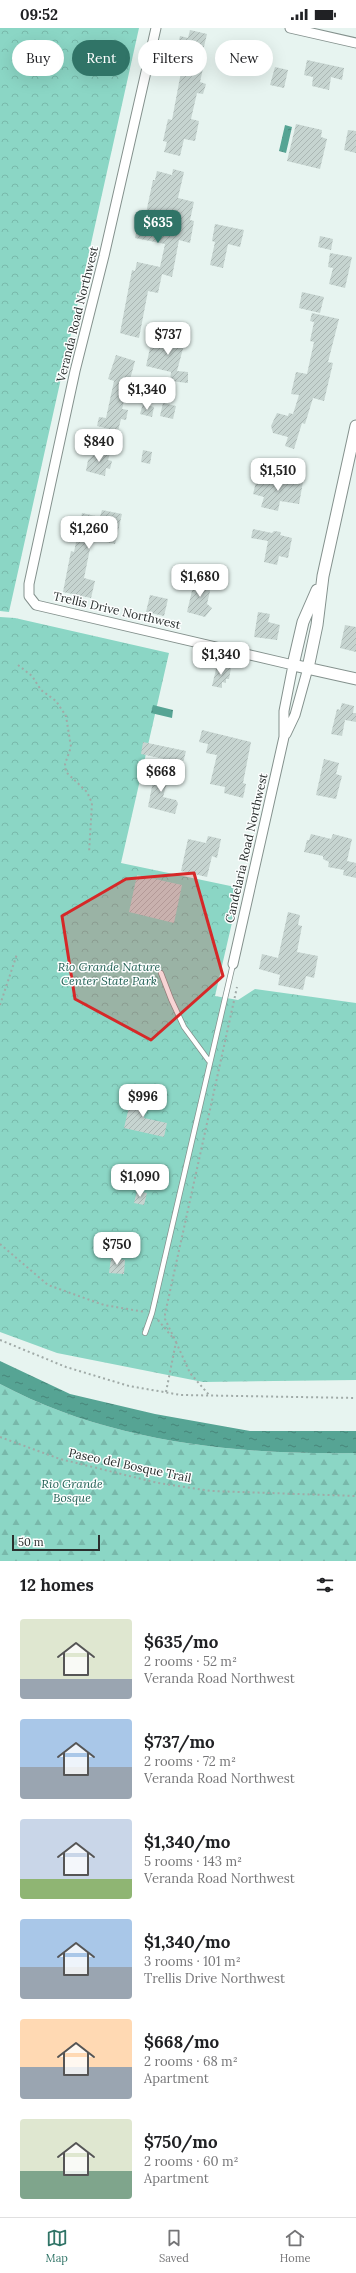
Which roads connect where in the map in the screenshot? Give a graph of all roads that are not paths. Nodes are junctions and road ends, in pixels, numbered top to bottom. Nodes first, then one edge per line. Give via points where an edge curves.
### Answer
1 (156, 28) edge
2 (290, 28) edge
3 (356, 43) edge
4 (356, 426) edge
5 (323, 576) junction
6 (36, 605) joint
7 (293, 665) junction
8 (308, 668) junction
9 (356, 679) edge
10 (284, 737) junction
11 (233, 964) joint
12 (161, 973) dead end
13 (209, 1061) junction
14 (145, 1333) dead end

1 - 6 street, Veranda Road Northwest via 75,371 29,584 30,596
2 - 3 street
4 - 5 street, Candelaria Road Northwest
5 - 7 street, Candelaria Road Northwest via 304,622
5 - 8 street, Candelaria Road Northwest
6 - 7 street, Trellis Drive Northwest
7 - 8 street, Trellis Drive Northwest
7 - 10 street, Candelaria Road Northwest via 284,711
8 - 9 street, Trellis Drive Northwest
8 - 10 street, Candelaria Road Northwest via 295,715
10 - 11 street, Candelaria Road Northwest
11 - 13 lane
12 - 13 lane via 184,1027
13 - 14 lane via 152,1313

